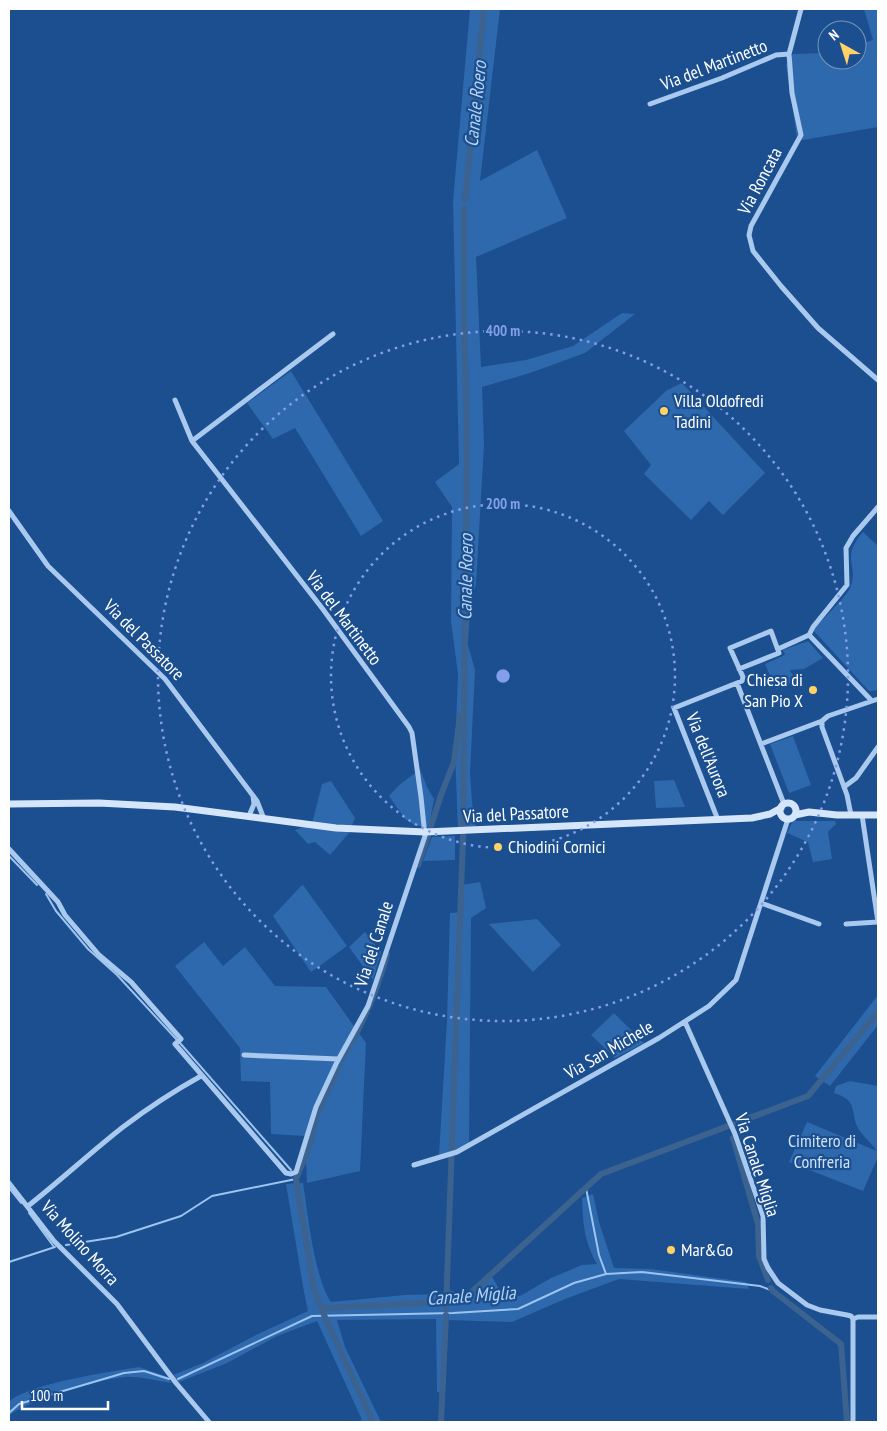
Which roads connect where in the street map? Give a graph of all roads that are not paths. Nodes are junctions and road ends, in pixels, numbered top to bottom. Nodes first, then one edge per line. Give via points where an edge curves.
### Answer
1 (801, 9) edge
2 (789, 54) junction
3 (650, 104) dead end
4 (333, 334) dead end
5 (878, 380) edge
6 (175, 400) dead end
7 (192, 441) junction
8 (878, 507) edge
9 (9, 511) edge
10 (809, 635) junction
11 (778, 649) junction
12 (739, 669) junction
13 (737, 683) junction
14 (878, 699) edge
15 (871, 700) junction
16 (822, 721) junction
17 (761, 744) junction
18 (878, 747) edge
19 (844, 787) junction
20 (253, 795) junction
21 (9, 804) edge
22 (782, 806) junction
23 (770, 814) junction
24 (791, 814) junction
25 (851, 815) junction
26 (862, 815) junction
27 (878, 815) edge
28 (249, 816) junction
29 (264, 819) junction
30 (718, 820) junction
31 (424, 832) junction
32 (9, 849) edge
33 (761, 904) junction
34 (878, 922) edge
35 (819, 924) dead end
36 (846, 924) dead end
37 (685, 1022) junction
38 (244, 1055) dead end
39 (338, 1059) junction
40 (201, 1076) junction
41 (414, 1165) dead end
42 (9, 1183) edge
43 (28, 1206) junction
44 (878, 1316) edge
45 (853, 1319) junction
46 (209, 1422) edge
47 (853, 1422) edge

1 - 2 street, Via Roncata
2 - 3 street, Via del Martinetto via 776,55
2 - 5 street, Via Roncata via 792,92 801,135 751,226 749,235 753,251 818,328
4 - 7 street
6 - 7 street, Via del Martinetto
7 - 31 street, Via del Martinetto via 322,608 409,727
8 - 10 street via 846,548 847,585
9 - 20 street, Via del Passatore via 48,566 165,679
10 - 11 street
10 - 15 street
11 - 12 street via 779,653
11 - 12 street via 771,631 730,648
12 - 13 street via 742,681
13 - 17 street
13 - 30 street, Via dell'Aurora via 674,708
14 - 15 street
15 - 16 street
16 - 17 street
16 - 19 street
17 - 22 street
18 - 19 street via 856,778
19 - 25 street
20 - 28 street via 254,804
20 - 29 street, Via del Passatore
21 - 28 street, Via del Passatore via 100,803
22 - 23 street, Via del Passatore
22 - 24 street
22 - 24 street via 789,802
23 - 24 street, Via del Passatore
23 - 30 street, Via del Passatore
24 - 25 street, Via del Passatore
24 - 33 street, Via San Michele
25 - 26 street, Via del Passatore
26 - 27 street, Via del Passatore
26 - 34 street
28 - 29 street, Via del Passatore
29 - 31 street, Via del Passatore via 336,828
30 - 31 street, Via del Passatore
31 - 39 street, Via del Canale via 368,1006
32 - 40 street via 58,902 64,915 99,956 132,982 182,1039 176,1044
33 - 35 street
33 - 37 street, Via San Michele via 736,980 709,1006
34 - 36 street
37 - 41 street, Via San Michele via 454,1153
37 - 45 street, Via Canale Miglia via 731,1125 763,1216 764,1259 773,1276 807,1305
38 - 39 street
39 - 40 street, Via del Canale via 316,1107 297,1170 291,1174 286,1173
40 - 43 street, Via Molino Morra via 129,1122
42 - 43 street
43 - 46 street, Via Molino Morra via 54,1240 117,1304 176,1384
44 - 45 street
45 - 47 street

